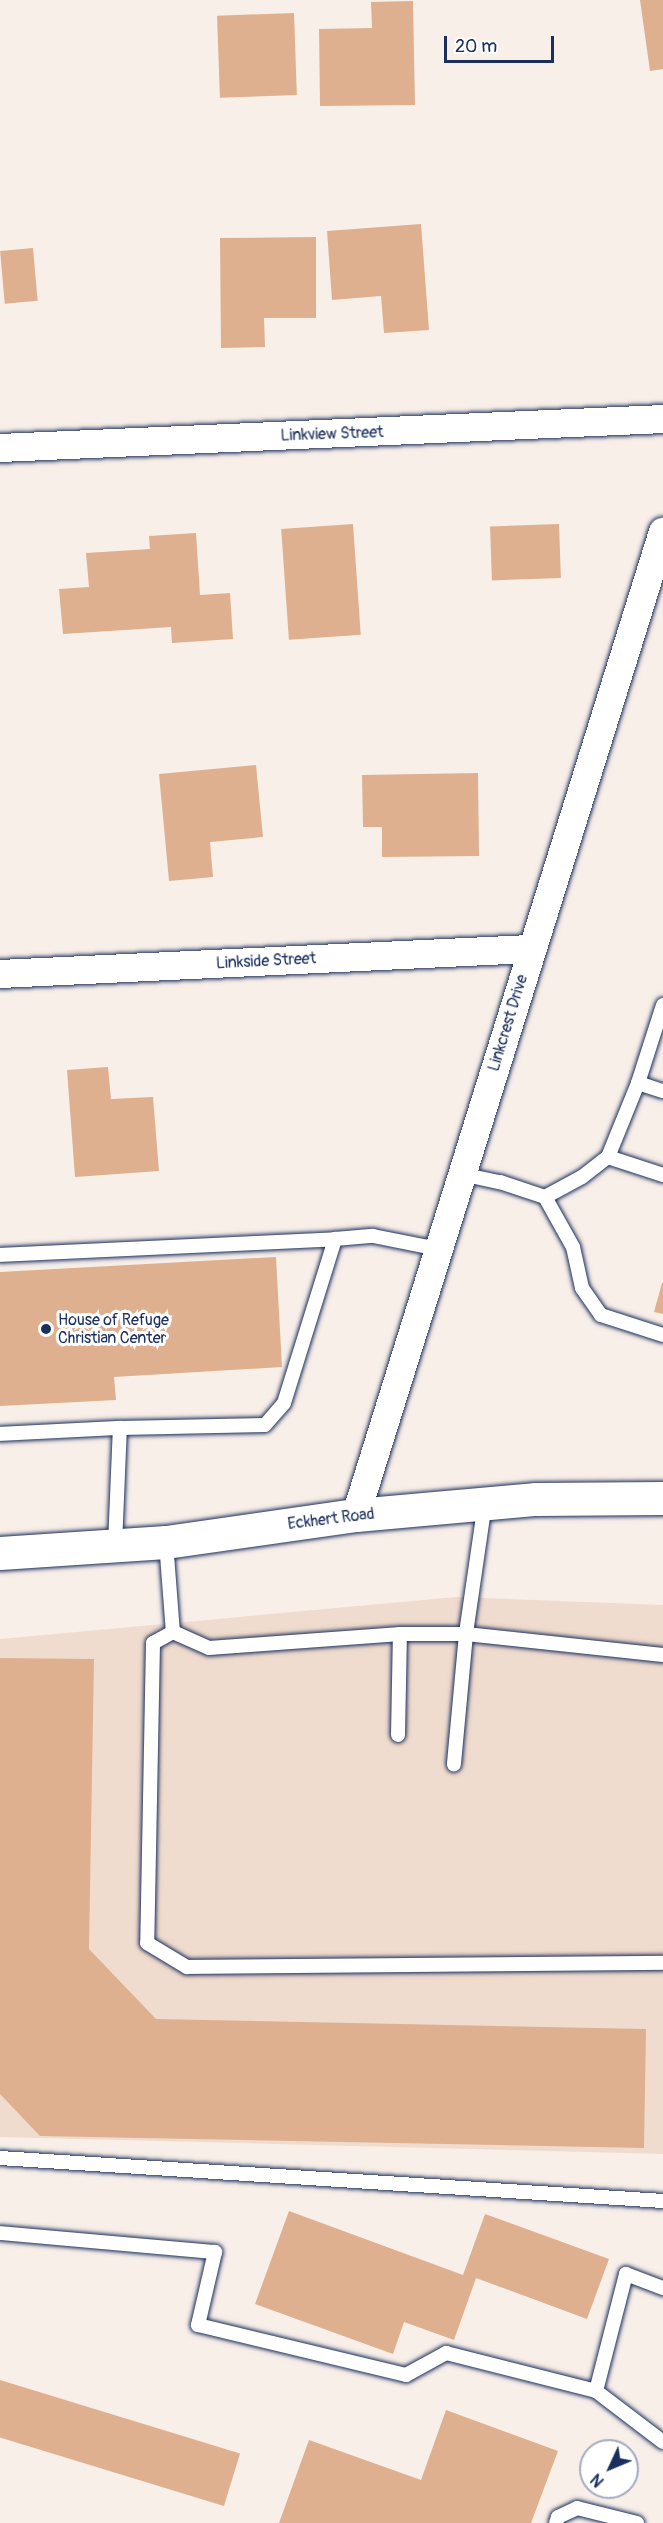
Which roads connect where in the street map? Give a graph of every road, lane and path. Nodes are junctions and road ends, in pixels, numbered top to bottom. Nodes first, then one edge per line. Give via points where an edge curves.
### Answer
1 (663, 419) edge
2 (0, 448) edge
3 (663, 532) edge
4 (531, 949) junction
5 (0, 974) edge
6 (663, 1005) edge
7 (638, 1083) junction
8 (663, 1090) edge
9 (608, 1157) junction
10 (461, 1174) junction
11 (663, 1175) edge
12 (544, 1197) junction
13 (335, 1239) junction
14 (438, 1249) junction
15 (0, 1255) edge
16 (663, 1335) edge
17 (120, 1428) junction
18 (0, 1434) edge
19 (663, 1498) edge
20 (485, 1503) junction
21 (356, 1515) junction
22 (166, 1542) junction
23 (115, 1547) junction
24 (0, 1553) edge
25 (172, 1632) junction
26 (400, 1634) junction
27 (466, 1634) junction
28 (663, 1655) edge
29 (398, 1735) dead end
30 (454, 1764) dead end
31 (663, 1963) edge
32 (0, 2158) edge
33 (663, 2200) edge
34 (0, 2233) edge
35 (663, 2288) edge
36 (596, 2391) junction
37 (663, 2442) edge
38 (556, 2523) edge
39 (637, 2523) edge

1 - 2 street, Linkview Street
3 - 4 street, Linkcrest Drive
4 - 5 street, Linkside Street
4 - 10 street, Linkcrest Drive
6 - 7 lane
7 - 8 lane
7 - 9 lane
9 - 11 lane
9 - 12 lane via 582,1178
10 - 12 lane
10 - 14 street, Linkcrest Drive
12 - 16 lane via 573,1247 582,1288 601,1314
13 - 14 lane via 373,1236
13 - 15 lane
13 - 17 lane via 284,1403 265,1425
14 - 21 street, Linkcrest Drive
17 - 18 lane
17 - 23 lane
19 - 20 main road, Eckhert Road
20 - 21 main road, Eckhert Road
20 - 27 lane
21 - 22 main road, Eckhert Road
22 - 23 main road, Eckhert Road
22 - 25 lane
23 - 24 main road, Eckhert Road
25 - 26 lane via 209,1648
25 - 31 lane via 153,1643 147,1943 187,1967
26 - 27 lane
26 - 29 lane
27 - 28 lane
27 - 30 lane
32 - 33 lane
34 - 36 lane via 215,2252 198,2325 406,2375 446,2353
35 - 36 lane via 626,2274
36 - 37 lane
38 - 39 lane via 558,2517 577,2508

